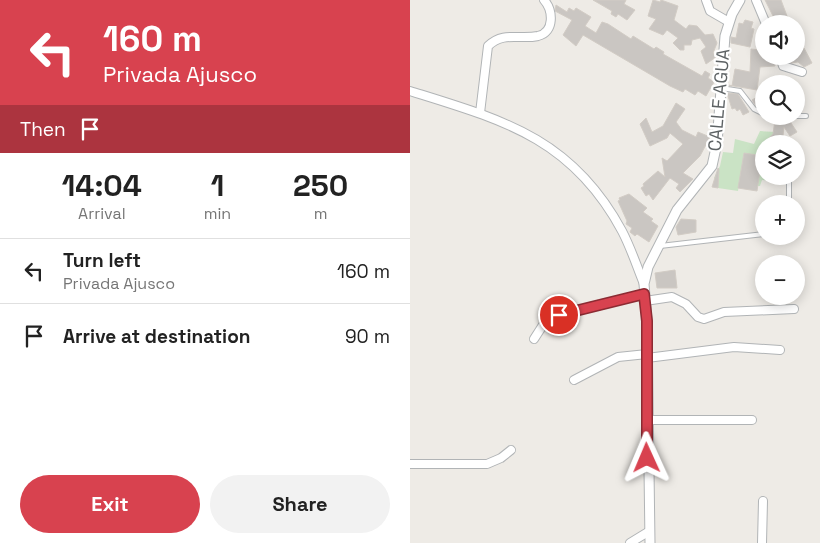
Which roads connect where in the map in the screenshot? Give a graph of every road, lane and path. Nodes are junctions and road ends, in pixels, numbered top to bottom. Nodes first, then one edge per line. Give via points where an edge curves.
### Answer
1 (544, 0) edge
2 (706, 0) edge
3 (740, 0) edge
4 (756, 0) edge
5 (762, 15) edge
6 (729, 22) junction
7 (784, 65) edge
8 (802, 72) dead end
9 (721, 88) junction
10 (410, 91) edge
11 (755, 110) edge
12 (480, 113) junction
13 (755, 235) edge
14 (658, 246) junction
15 (644, 284) junction
16 (645, 298) junction
17 (794, 309) dead end
18 (534, 339) dead end
19 (780, 350) dead end
20 (647, 356) junction
21 (574, 380) dead end
22 (646, 420) junction
23 (752, 420) dead end
24 (511, 450) dead end
25 (410, 464) edge
26 (762, 501) dead end
27 (648, 532) junction
28 (630, 543) edge
29 (650, 543) edge
30 (762, 543) edge

1 - 12 street via 551,20 545,32 539,36 502,37 488,46
2 - 6 street via 714,15
3 - 6 street, CALLE AGUA
4 - 5 street
6 - 9 street, CALLE AGUA
7 - 8 street
9 - 11 lane via 740,91
9 - 14 street, CALLE AGUA via 712,166 684,198
10 - 12 street
12 - 15 street via 526,132 576,169 601,198 622,232
13 - 14 lane
14 - 15 street, CALLE AGUA
15 - 16 street, CALLE AGUA
16 - 17 street via 672,297 704,318 724,312
16 - 18 street via 559,315 543,325
16 - 20 street, CALLE AGUA
19 - 20 street via 734,347
20 - 21 street via 618,357
20 - 22 street, CALLE AGUA
22 - 23 street
22 - 27 street, CALLE AGUA
24 - 25 street via 487,464
26 - 30 street
27 - 28 street
27 - 29 street, CALLE AGUA

